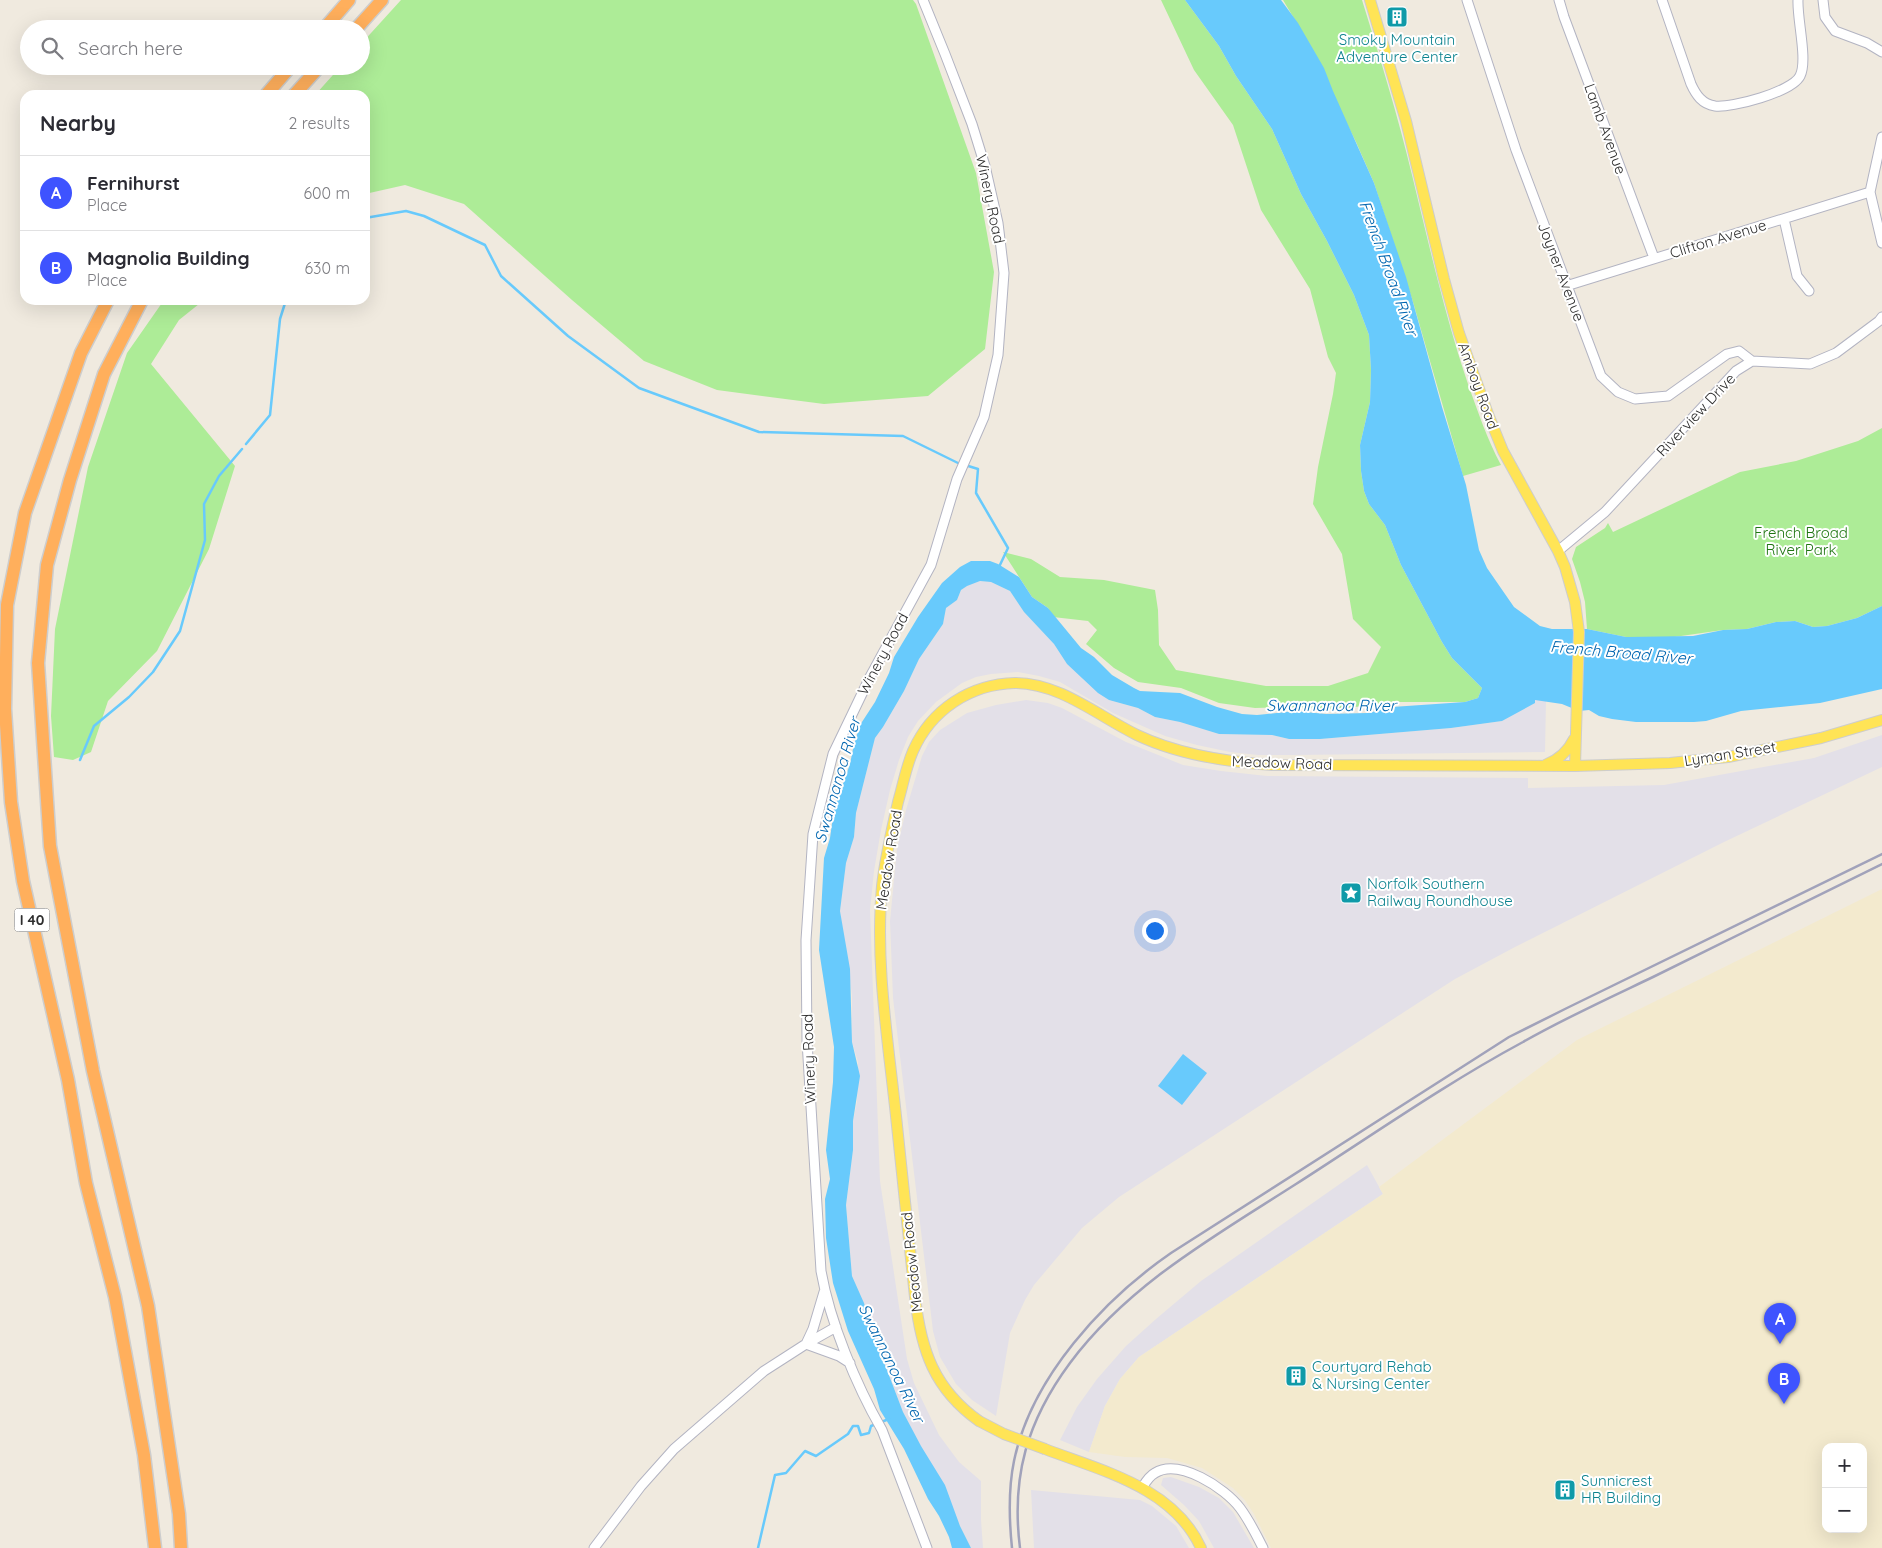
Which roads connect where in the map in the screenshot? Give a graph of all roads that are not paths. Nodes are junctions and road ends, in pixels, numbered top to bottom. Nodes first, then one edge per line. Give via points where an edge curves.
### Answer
1 (349, 0) edge
2 (382, 0) edge
3 (923, 0) edge
4 (1370, 0) edge
5 (1467, 0) edge
6 (1559, 0) edge
7 (1662, 0) edge
8 (1798, 0) edge
9 (1823, 0) edge
10 (332, 20) edge
11 (364, 20) edge
12 (1882, 52) edge
13 (283, 75) edge
14 (312, 75) edge
15 (270, 90) edge
16 (298, 90) edge
17 (1882, 137) edge
18 (1870, 192) junction
19 (1784, 219) junction
20 (1882, 243) edge
21 (1654, 258) junction
22 (1566, 286) junction
23 (1809, 291) dead end
24 (105, 305) edge
25 (139, 305) edge
26 (1882, 317) edge
27 (1752, 361) junction
28 (1558, 551) junction
29 (1882, 720) edge
30 (1575, 735) junction
31 (1539, 766) junction
32 (1575, 766) junction
33 (824, 1292) junction
34 (836, 1327) junction
35 (806, 1344) junction
36 (851, 1364) junction
37 (1142, 1488) junction
38 (155, 1548) edge
39 (181, 1548) edge
40 (594, 1548) edge
41 (927, 1548) edge
42 (1201, 1548) edge
43 (1263, 1548) edge

1 - 10 highway
2 - 11 highway
3 - 33 street, Winery Road via 972,124 998,223 1004,273 998,355 984,417 957,479 931,565 870,677 833,754 813,834 806,940 807,1042
4 - 28 main road, Amboy Road via 1406,121 1459,333 1503,452
5 - 22 street, Joyner Avenue via 1516,150
6 - 21 street, Lamb Avenue
7 - 8 street via 1697,97 1715,106 1759,98 1794,84 1802,65
9 - 12 street via 1825,17 1835,31
13 - 15 highway
14 - 16 highway
17 - 18 street
18 - 19 street, Clifton Avenue
18 - 20 street
19 - 21 street, Clifton Avenue
19 - 23 street via 1797,276
21 - 22 street, Clifton Avenue
22 - 27 street, Joyner Avenue via 1601,376 1618,392 1635,399 1668,396 1727,354 1739,351
24 - 38 highway, I 40 via 81,353 25,513 7,605 5,709 11,802 23,881 68,1080 86,1183 115,1297 144,1454
25 - 39 highway, I 40 via 104,374 70,480 47,565 38,663 50,846 93,1071 148,1306 179,1514
26 - 27 street via 1836,353 1810,364
27 - 28 street, Riverview Drive via 1736,371 1605,512
28 - 30 main road, Amboy Road via 1569,577 1576,608
29 - 32 main road, Lyman Street via 1821,738 1728,757 1642,766
30 - 31 main road via 1560,757
30 - 32 main road, Amboy Road
31 - 32 main road, Meadow Road
31 - 37 main road, Meadow Road, bridge via 1226,761 1155,743 1059,692 1024,684 1000,684 968,694 950,704 930,723 916,746 907,766 889,843 882,890 881,963 921,1340 942,1385 979,1421 1004,1434
33 - 34 street, Winery Road
33 - 35 street
34 - 35 street
34 - 36 street, Winery Road
35 - 36 street
35 - 40 street via 764,1372 674,1448
36 - 41 street, Winery Road via 882,1430
37 - 42 main road, Meadow Road via 1178,1513
37 - 43 street via 1151,1476 1164,1470 1177,1470 1202,1478 1234,1501

